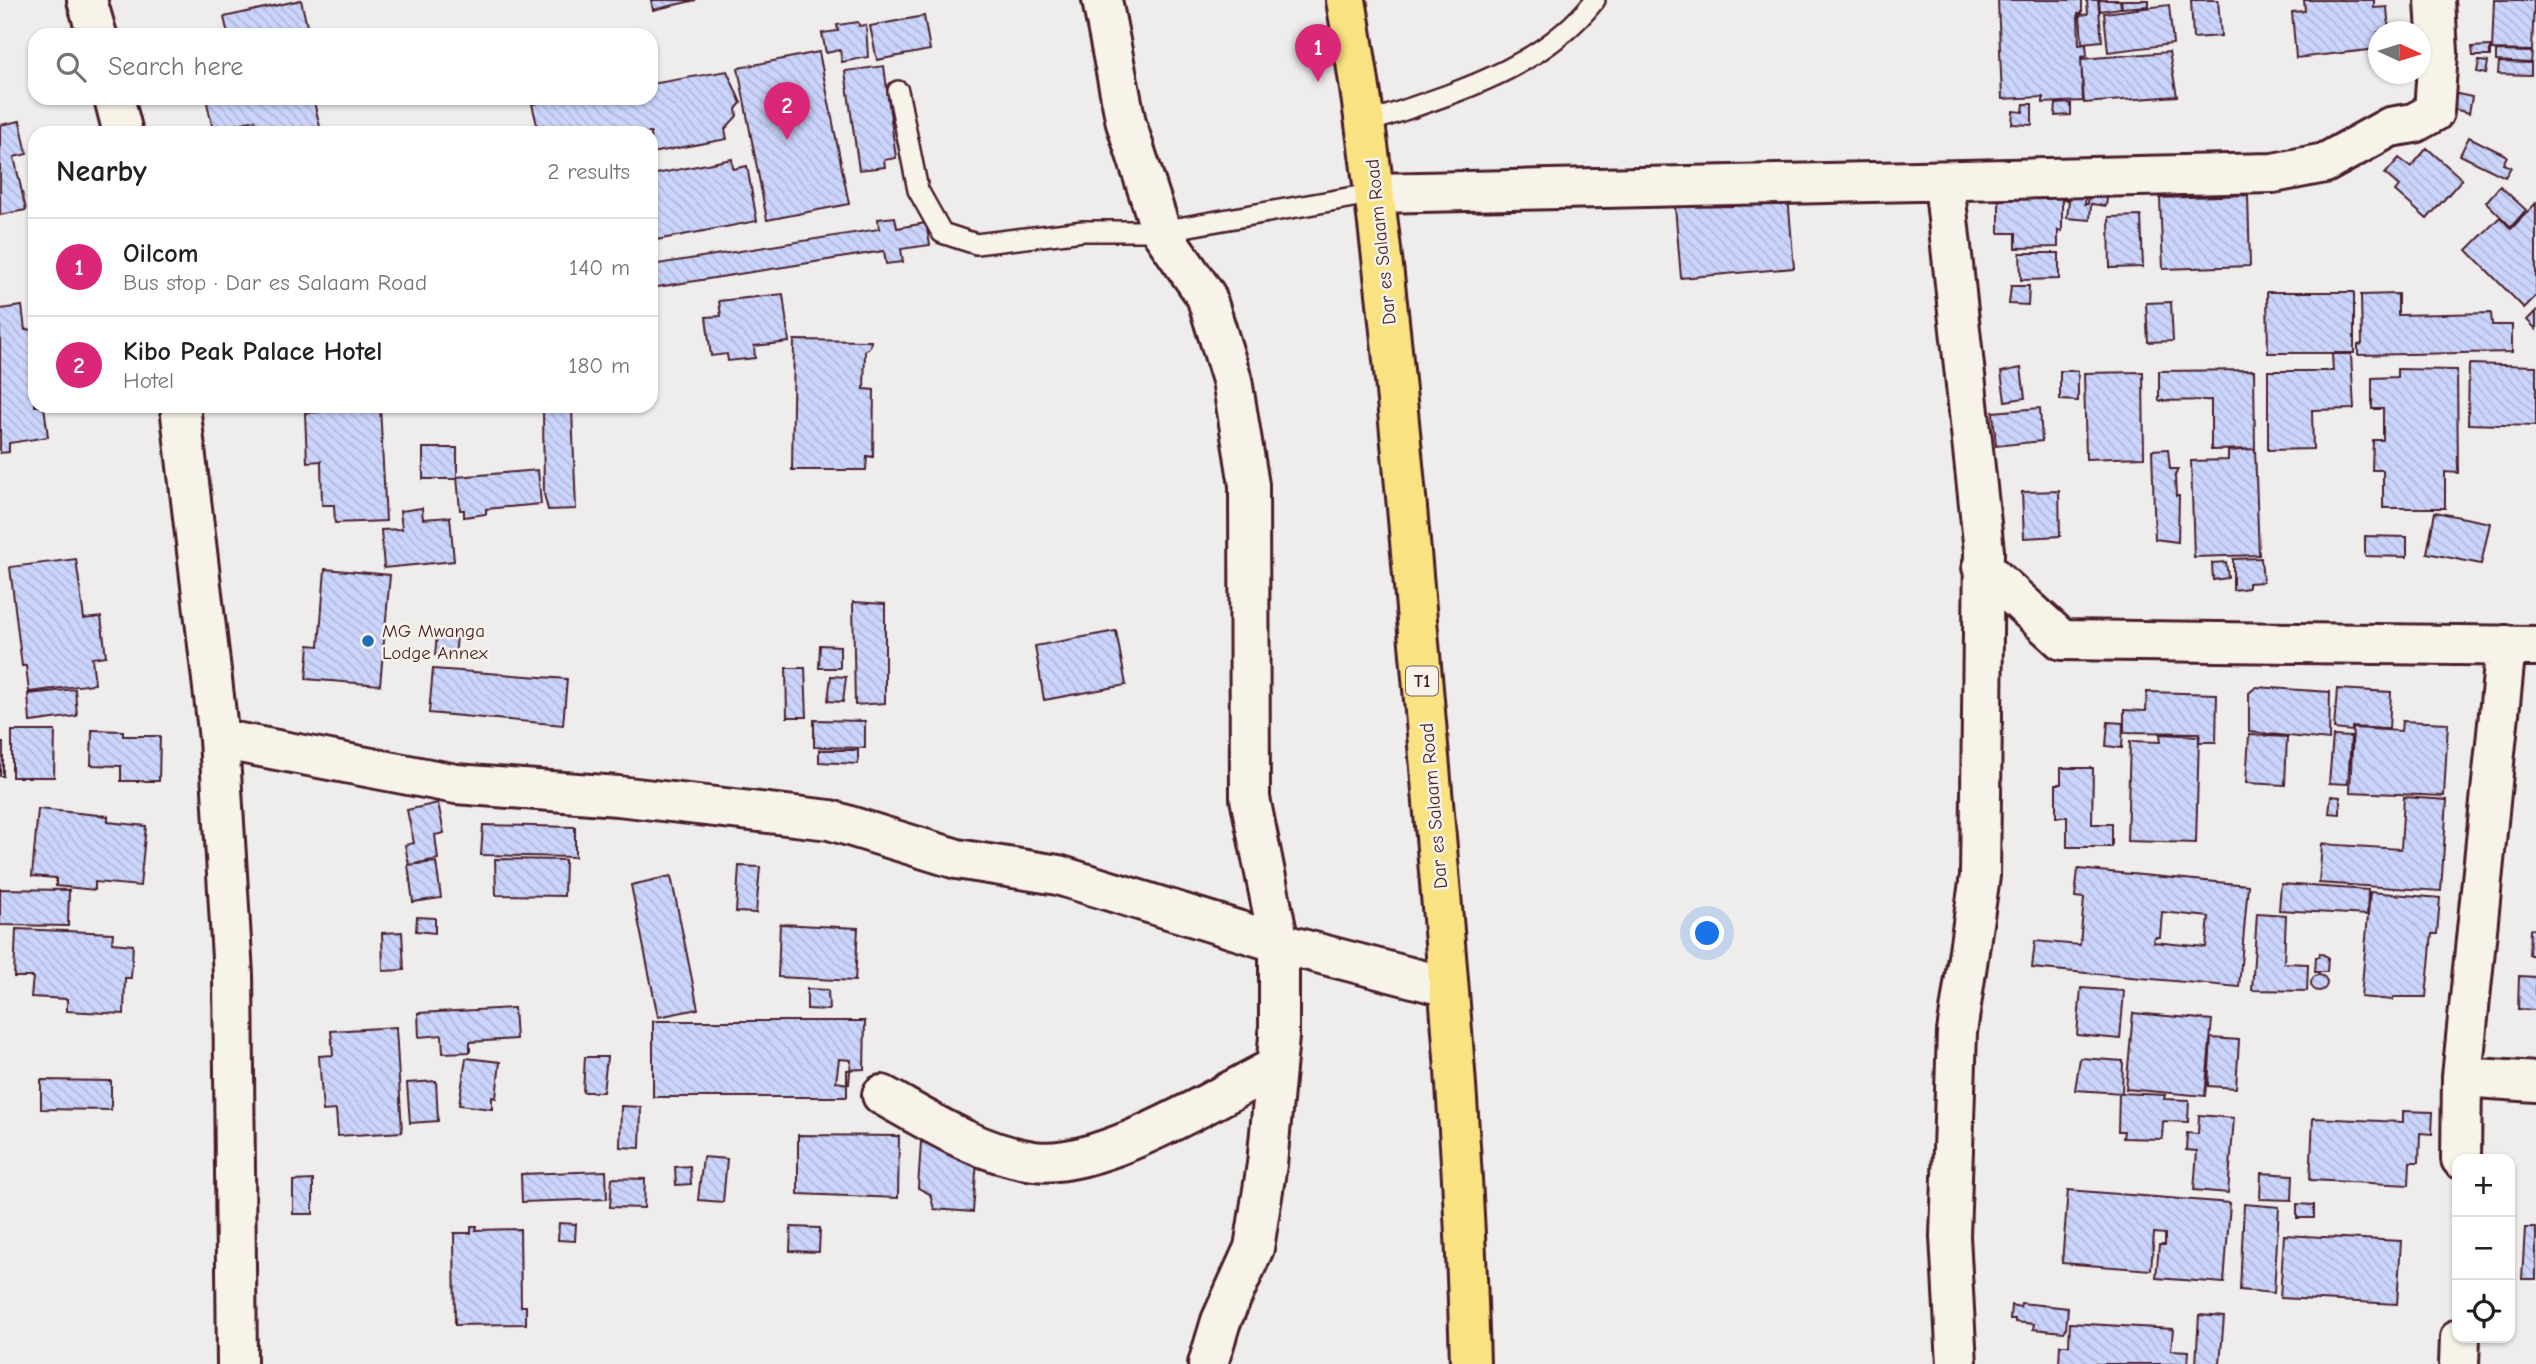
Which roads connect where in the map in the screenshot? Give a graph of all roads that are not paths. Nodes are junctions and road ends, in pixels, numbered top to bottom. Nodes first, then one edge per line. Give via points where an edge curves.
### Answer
1 (87, 0) edge
2 (1102, 0) edge
3 (1346, 0) edge
4 (1595, 0) edge
5 (2435, 0) edge
6 (95, 28) edge
7 (898, 91) dead end
8 (116, 105) edge
9 (1367, 123) junction
10 (121, 126) edge
11 (1944, 182) junction
12 (1376, 193) junction
13 (1161, 231) junction
14 (181, 413) edge
15 (1982, 567) junction
16 (2521, 645) edge
17 (219, 738) junction
18 (1279, 943) junction
19 (1448, 987) junction
20 (1276, 1067) junction
21 (2462, 1077) junction
22 (2536, 1082) edge
23 (882, 1095) dead end
24 (2461, 1154) edge
25 (2460, 1343) edge
26 (237, 1364) edge
27 (1208, 1364) edge
28 (1470, 1364) edge
29 (1957, 1364) edge
30 (2459, 1364) edge

1 - 6 street
2 - 13 street via 1126,123
3 - 9 highway, Dar es Salaam Road / T1
4 - 9 lane via 1528,60 1479,84
5 - 11 street via 2434,111 2414,123 2390,127 2325,163 2273,173
7 - 13 lane via 918,190 942,233 976,244 1083,231
8 - 10 street
9 - 12 highway, Dar es Salaam Road / T1
11 - 12 street
11 - 15 street via 1984,551
12 - 13 lane
12 - 19 highway, Dar es Salaam Road / T1
13 - 18 street via 1206,296 1232,380 1249,485 1250,798
14 - 17 street
15 - 16 street via 2062,640
15 - 29 street via 1980,876 1957,1032 1950,1236
16 - 21 street
17 - 18 street via 456,784 618,796 830,820 957,859 1058,875
17 - 26 street via 233,975
18 - 19 street
18 - 20 street
19 - 28 highway, Dar es Salaam Road / T1 via 1467,1243
20 - 23 street via 1145,1134 1076,1159 1036,1162 968,1140
20 - 27 street via 1254,1248 1220,1321
21 - 22 street
21 - 24 street
25 - 30 street

